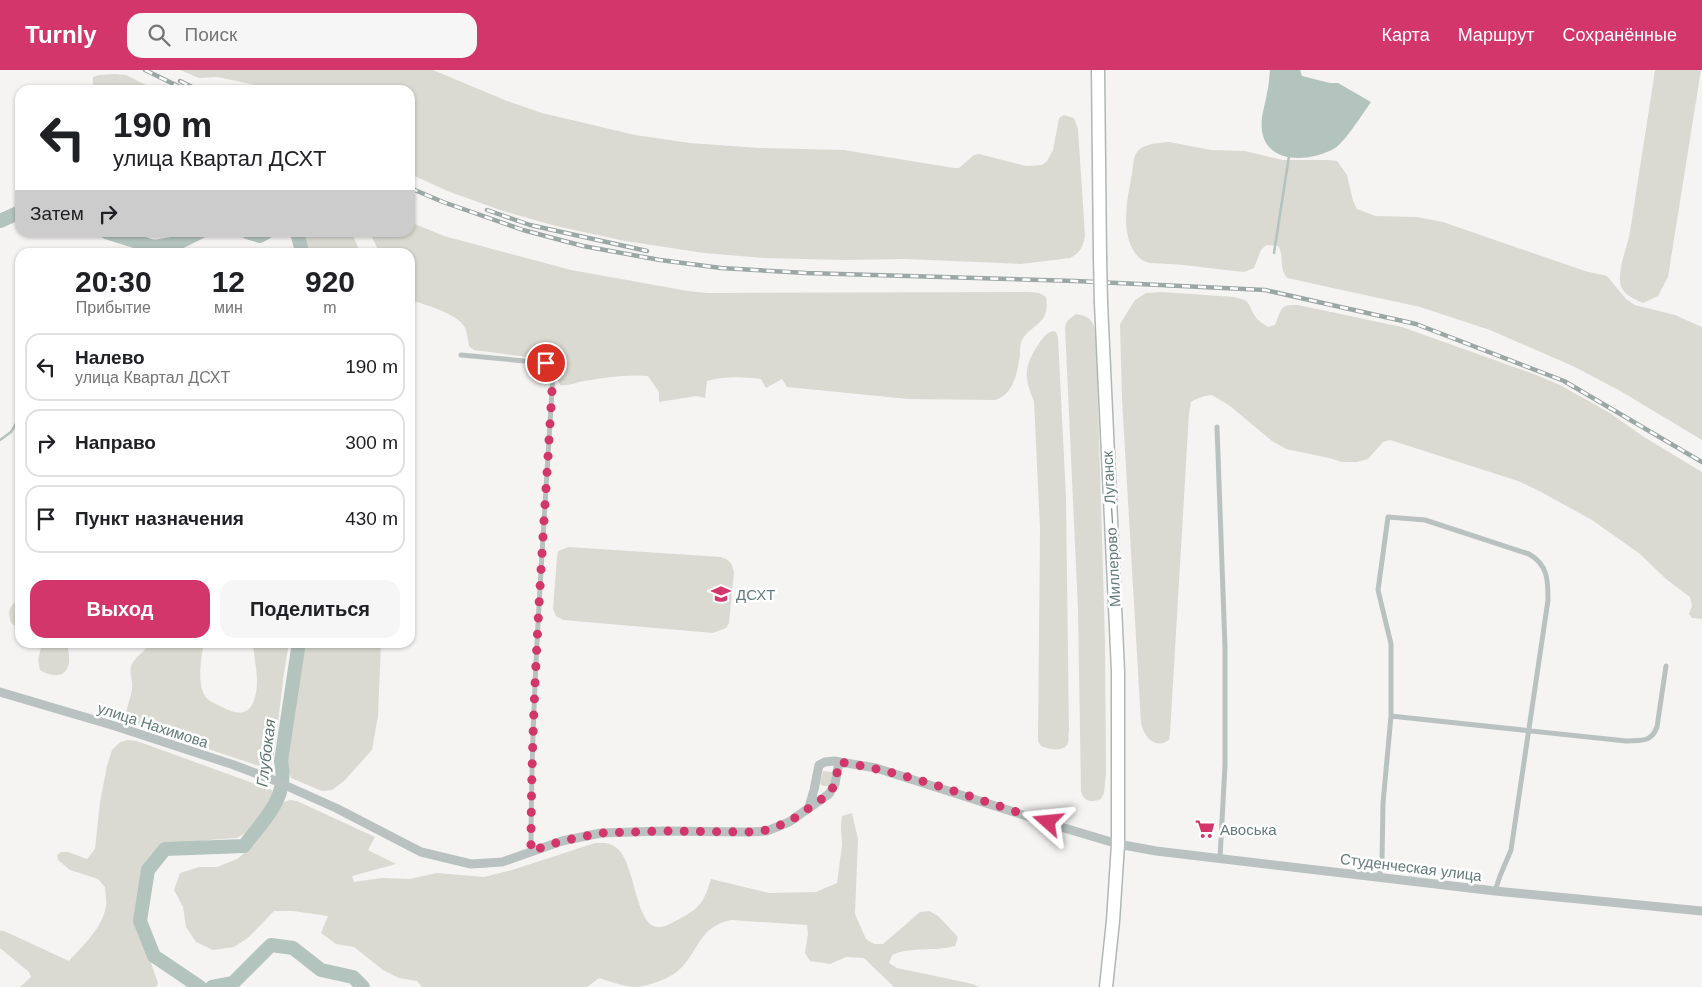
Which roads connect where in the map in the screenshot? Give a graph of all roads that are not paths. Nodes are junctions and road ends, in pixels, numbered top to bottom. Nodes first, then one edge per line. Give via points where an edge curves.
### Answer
1 (1098, 70) edge
2 (461, 355) dead end
3 (1217, 427) dead end
4 (1666, 666) dead end
5 (0, 692) edge
6 (1391, 716) junction
7 (1530, 731) junction
8 (839, 762) junction
9 (809, 807) junction
10 (1118, 844) junction
11 (531, 851) junction
12 (1220, 858) junction
13 (1379, 878) junction
14 (1495, 891) junction
15 (1702, 911) edge
16 (1106, 987) edge

1 - 10 main road, Миллерово — Луганск, bridge via 1101,303 1118,671
2 - 11 street via 546,363 552,366 553,373 538,627
3 - 12 street via 1225,647 1225,765
4 - 7 street via 1657,727 1649,739 1626,741
5 - 11 street, улица Нахимова via 115,726 271,779 430,854 478,864 502,862
6 - 7 street
6 - 7 street via 1391,644 1378,590 1388,517 1402,517 1425,520 1512,547 1543,565 1548,582 1548,600
6 - 13 street
7 - 14 street via 1511,850
8 - 9 street, улица Нахимова via 833,790
8 - 9 street via 819,765
8 - 10 street, Студенческая улица via 897,774
9 - 11 street, улица Нахимова via 781,826 760,832 601,833
10 - 12 street, Студенческая улица
10 - 16 main road, Миллерово — Луганск
12 - 13 street, Студенческая улица
13 - 14 street, Студенческая улица
14 - 15 street, Студенческая улица

